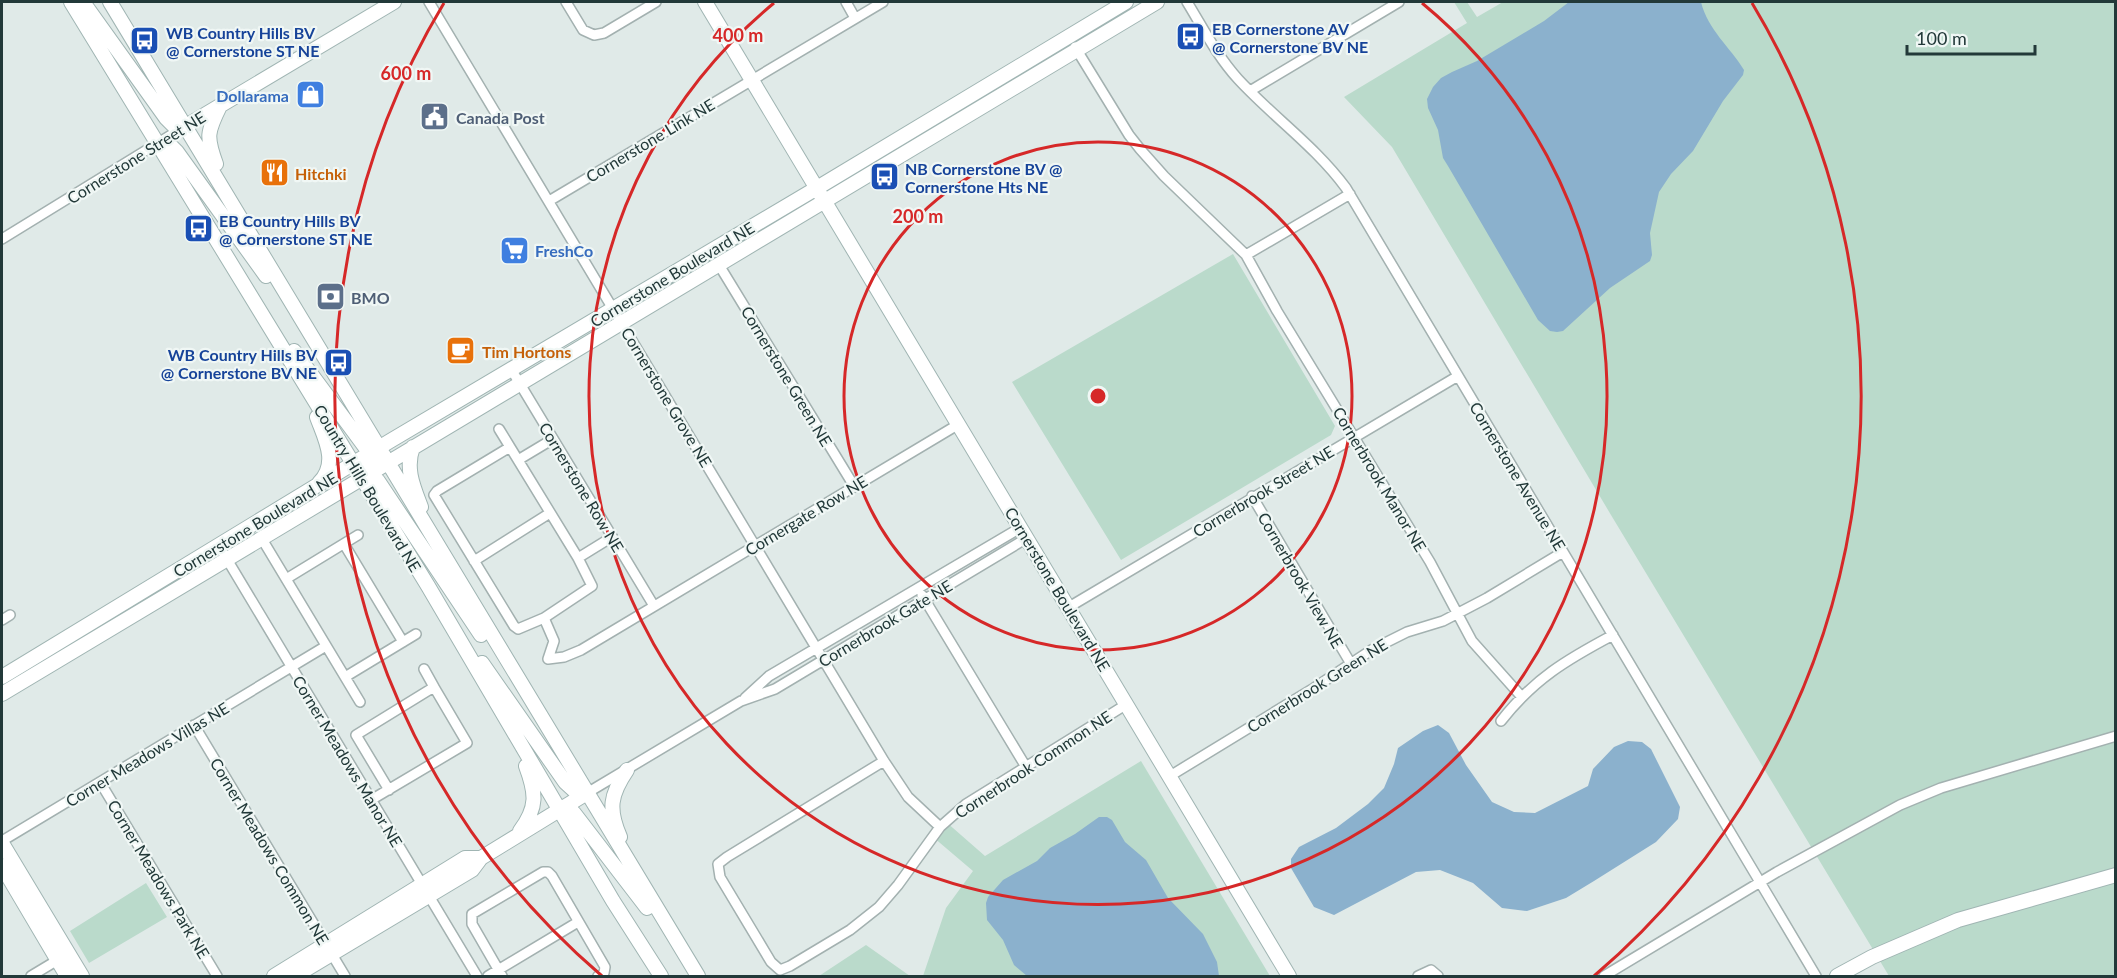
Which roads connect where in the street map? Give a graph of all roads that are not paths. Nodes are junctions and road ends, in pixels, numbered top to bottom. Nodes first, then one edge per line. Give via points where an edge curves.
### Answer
1 (71, 2) edge
2 (83, 2) edge
3 (110, 2) edge
4 (394, 2) edge
5 (429, 2) edge
6 (566, 2) edge
7 (656, 2) edge
8 (705, 2) edge
9 (846, 2) edge
10 (883, 2) edge
11 (1126, 2) edge
12 (1156, 2) edge
13 (1187, 2) edge
14 (1399, 2) edge
15 (855, 18) junction
16 (1069, 36) junction
17 (1077, 50) junction
18 (751, 79) junction
19 (1250, 91) junction
20 (220, 105) junction
21 (186, 126) junction
22 (158, 145) junction
23 (817, 188) junction
24 (1350, 194) junction
25 (549, 201) junction
26 (825, 202) junction
27 (235, 207) junction
28 (2, 239) edge
29 (1246, 255) junction
30 (719, 265) junction
31 (241, 280) junction
32 (614, 309) junction
33 (303, 322) junction
34 (622, 323) junction
35 (511, 369) junction
36 (1458, 376) junction
37 (519, 383) junction
38 (305, 384) junction
39 (959, 424) junction
40 (499, 429) dead end
41 (1354, 436) junction
42 (553, 438) junction
43 (413, 447) junction
44 (510, 447) junction
45 (374, 451) junction
46 (518, 460) junction
47 (387, 462) junction
48 (352, 465) junction
49 (365, 475) junction
50 (854, 486) junction
51 (312, 489) junction
52 (1252, 496) junction
53 (550, 513) junction
54 (1024, 533) junction
55 (358, 535) dead end
56 (612, 537) junction
57 (262, 539) junction
58 (433, 540) junction
59 (344, 544) junction
60 (756, 545) junction
61 (219, 546) junction
62 (1563, 552) junction
63 (578, 558) junction
64 (227, 559) junction
65 (474, 561) junction
66 (286, 579) junction
67 (428, 586) junction
68 (918, 588) junction
69 (925, 599) junction
70 (654, 606) junction
71 (1068, 607) junction
72 (1456, 613) junction
73 (544, 618) junction
74 (416, 634) dead end
75 (1613, 635) junction
76 (403, 642) junction
77 (326, 646) junction
78 (821, 654) junction
79 (1351, 664) junction
80 (291, 666) junction
81 (424, 669) dead end
82 (2, 677) edge
83 (345, 677) junction
84 (434, 687) junction
85 (2, 694) edge
86 (1521, 696) junction
87 (360, 702) dead end
88 (1127, 704) junction
89 (533, 705) junction
90 (1501, 721) dead end
91 (194, 725) junction
92 (515, 735) junction
93 (2115, 736) edge
94 (884, 761) junction
95 (1026, 767) junction
96 (627, 770) junction
97 (1170, 776) junction
98 (100, 782) junction
99 (389, 790) junction
100 (587, 794) junction
101 (371, 800) junction
102 (559, 810) junction
103 (940, 827) junction
104 (516, 837) junction
105 (2, 842) edge
106 (2, 866) edge
107 (2115, 875) edge
108 (639, 880) junction
109 (1760, 882) junction
110 (425, 891) junction
111 (578, 922) junction
112 (678, 944) junction
113 (329, 950) junction
114 (63, 957) junction
115 (500, 973) edge
116 (31, 976) edge
117 (67, 976) edge
118 (82, 976) edge
119 (217, 976) edge
120 (274, 976) edge
121 (295, 976) edge
122 (345, 976) edge
123 (477, 976) edge
124 (488, 976) edge
125 (598, 976) edge
126 (661, 976) edge
127 (698, 976) edge
128 (1289, 976) edge
129 (1419, 976) edge
130 (1438, 976) edge
131 (1604, 976) edge
132 (1816, 976) edge
133 (1837, 976) edge

1 - 22 street, Country Hills Boulevard NE
2 - 21 street via 166,118 176,128
3 - 21 street, Country Hills Boulevard NE
4 - 20 street, Cornerstone Street NE
5 - 25 street, Cornerstone Grove NE
6 - 7 street via 584,30 594,35
8 - 18 street
9 - 15 street
10 - 15 street, Cornerstone Link NE
11 - 16 street, Cornerstone Boulevard NE
12 - 17 street, Cornerstone Boulevard NE
13 - 19 street, Cornerstone Avenue NE via 1213,45
14 - 19 street
15 - 18 street, Cornerstone Link NE
16 - 17 street, Cornerbrook Manor NE
16 - 23 street, Cornerstone Boulevard NE
17 - 26 street, Cornerstone Boulevard NE
17 - 29 street, Cornerbrook Manor NE via 1128,135 1164,176
18 - 23 street
18 - 25 street, Cornerstone Link NE
19 - 24 street, Cornerstone Avenue NE via 1330,167
20 - 21 street, Cornerstone Street NE
20 - 27 street via 208,140
21 - 22 street, Cornerstone Street NE
21 - 27 street, Country Hills Boulevard NE
22 - 28 street, Cornerstone Street NE
22 - 31 street, Country Hills Boulevard NE
22 - 33 street via 177,152
23 - 26 street
23 - 32 street, Cornerstone Boulevard NE
24 - 29 street
24 - 36 street, Cornerstone Avenue NE
25 - 32 street, Cornerstone Grove NE
26 - 30 street, Cornerstone Boulevard NE
26 - 39 street, Cornerstone Boulevard NE
27 - 33 street, Country Hills Boulevard NE
29 - 41 street, Cornerbrook Manor NE
30 - 34 street, Cornerstone Boulevard NE
30 - 50 street, Cornerstone Green NE
31 - 38 street, Country Hills Boulevard NE
31 - 45 street
32 - 34 street, Cornerstone Grove NE
32 - 35 street, Cornerstone Boulevard NE
33 - 45 street, Country Hills Boulevard NE
34 - 37 street, Cornerstone Boulevard NE
34 - 60 street, Cornerstone Grove NE
35 - 37 street, Cornerstone Row NE
35 - 45 street, Cornerstone Boulevard NE
36 - 41 street, Cornerbrook Street NE
36 - 62 street, Cornerstone Avenue NE
37 - 42 street, Cornerstone Row NE
37 - 43 street, Cornerstone Boulevard NE
38 - 48 street, Country Hills Boulevard NE
38 - 51 street via 330,460 323,478
39 - 50 street, Cornergate Row NE
39 - 54 street, Cornerstone Boulevard NE
40 - 44 street
41 - 52 street, Cornerbrook Street NE
41 - 72 street, Cornerbrook Manor NE
42 - 46 street
42 - 56 street, Cornerstone Row NE
43 - 47 street, Cornerstone Boulevard NE
43 - 58 street via 410,474
44 - 46 street
44 - 65 street via 437,490 435,495
45 - 47 street via 379,462
45 - 48 street, Cornerstone Boulevard NE
46 - 53 street
47 - 49 street, Cornerstone Boulevard NE
47 - 58 street, Country Hills Boulevard NE
48 - 49 street, Country Hills Boulevard NE
48 - 51 street, Cornerstone Boulevard NE
49 - 57 street, Cornerstone Boulevard NE
49 - 67 street, Country Hills Boulevard NE
49 - 89 street
50 - 60 street, Cornergate Row NE
51 - 61 street, Cornerstone Boulevard NE
52 - 71 street, Cornerbrook Street NE
52 - 79 street, Cornerbrook View NE
53 - 63 street
53 - 65 street
54 - 68 street, Cornerbrook Gate NE
54 - 69 street, Cornerbrook Gate NE
54 - 71 street, Cornerstone Boulevard NE
55 - 59 street
56 - 63 street
56 - 70 street, Cornerstone Row NE
57 - 64 street, Cornerstone Boulevard NE
57 - 66 street
58 - 89 street, Country Hills Boulevard NE
59 - 66 street
59 - 76 street
60 - 70 street, Cornergate Row NE
60 - 78 street, Cornerstone Grove NE
61 - 64 street, Corner Meadows Manor NE
61 - 82 street, Cornerstone Boulevard NE
62 - 72 street, Cornerbrook Green NE
62 - 75 street, Cornerstone Avenue NE
63 - 73 street via 592,586
64 - 80 street, Corner Meadows Manor NE
64 - 85 street, Cornerstone Boulevard NE
65 - 73 street via 514,626 523,628
66 - 77 street
67 - 92 street, Country Hills Boulevard NE
67 - 100 street via 565,782 577,794
68 - 69 street
68 - 78 street, Cornerbrook Gate NE
69 - 78 street, Cornerbrook Gate NE
69 - 95 street
70 - 73 street, Cornergate Row NE via 582,650 548,659 554,641
71 - 88 street, Cornerstone Boulevard NE
72 - 79 street, Cornerbrook Green NE via 1391,639
72 - 86 street, Cornerbrook Manor NE via 1472,641
74 - 76 street
75 - 86 street via 1552,670
75 - 109 street, Cornerstone Avenue NE
76 - 83 street
77 - 80 street, Corner Meadows Villas NE
77 - 83 street
78 - 94 street, Cornerstone Grove NE
78 - 96 street, Cornerbrook Gate NE via 774,689 741,701
79 - 97 street, Cornerbrook Green NE
80 - 91 street, Corner Meadows Villas NE
80 - 101 street, Corner Meadows Manor NE
81 - 84 street
83 - 87 street
84 - 99 street via 356,735
84 - 99 street via 467,743
86 - 90 street
88 - 95 street, Cornerbrook Common NE
88 - 97 street, Cornerstone Boulevard NE
89 - 100 street, Country Hills Boulevard NE
91 - 98 street, Corner Meadows Villas NE
91 - 113 street, Corner Meadows Common NE
92 - 102 street, Country Hills Boulevard NE
92 - 104 street via 531,780 534,803
93 - 109 street via 1931,792 1856,828
94 - 103 street, Cornerstone Grove NE via 908,797
94 - 103 street, Cornerbrook Common NE via 718,864 720,877 775,967 780,970 790,966 869,916 898,885
95 - 103 street, Cornerbrook Common NE via 973,799
96 - 100 street, Cornerbrook Gate NE
96 - 108 street via 612,795 612,809
97 - 128 street, Cornerstone Boulevard NE
98 - 105 street, Corner Meadows Villas NE
98 - 119 street, Corner Meadows Park NE
99 - 101 street
100 - 102 street
100 - 108 street, Country Hills Boulevard NE
101 - 110 street, Corner Meadows Manor NE
102 - 104 street
102 - 112 street via 574,813
102 - 126 street, Country Hills Boulevard NE
104 - 110 street via 481,858 465,858
105 - 114 street
106 - 114 street
107 - 133 street via 1958,920
108 - 112 street, Country Hills Boulevard NE
109 - 131 street
109 - 132 street, Cornerstone Avenue NE
110 - 113 street
110 - 123 street, Corner Meadows Manor NE
111 - 115 street
111 - 115 street via 548,872 475,912 472,924
111 - 125 street via 605,966 604,973
112 - 127 street, Country Hills Boulevard NE
113 - 120 street
113 - 121 street
113 - 122 street, Corner Meadows Common NE
114 - 116 street
114 - 117 street
114 - 118 street
115 - 124 street
129 - 130 street via 1431,970

